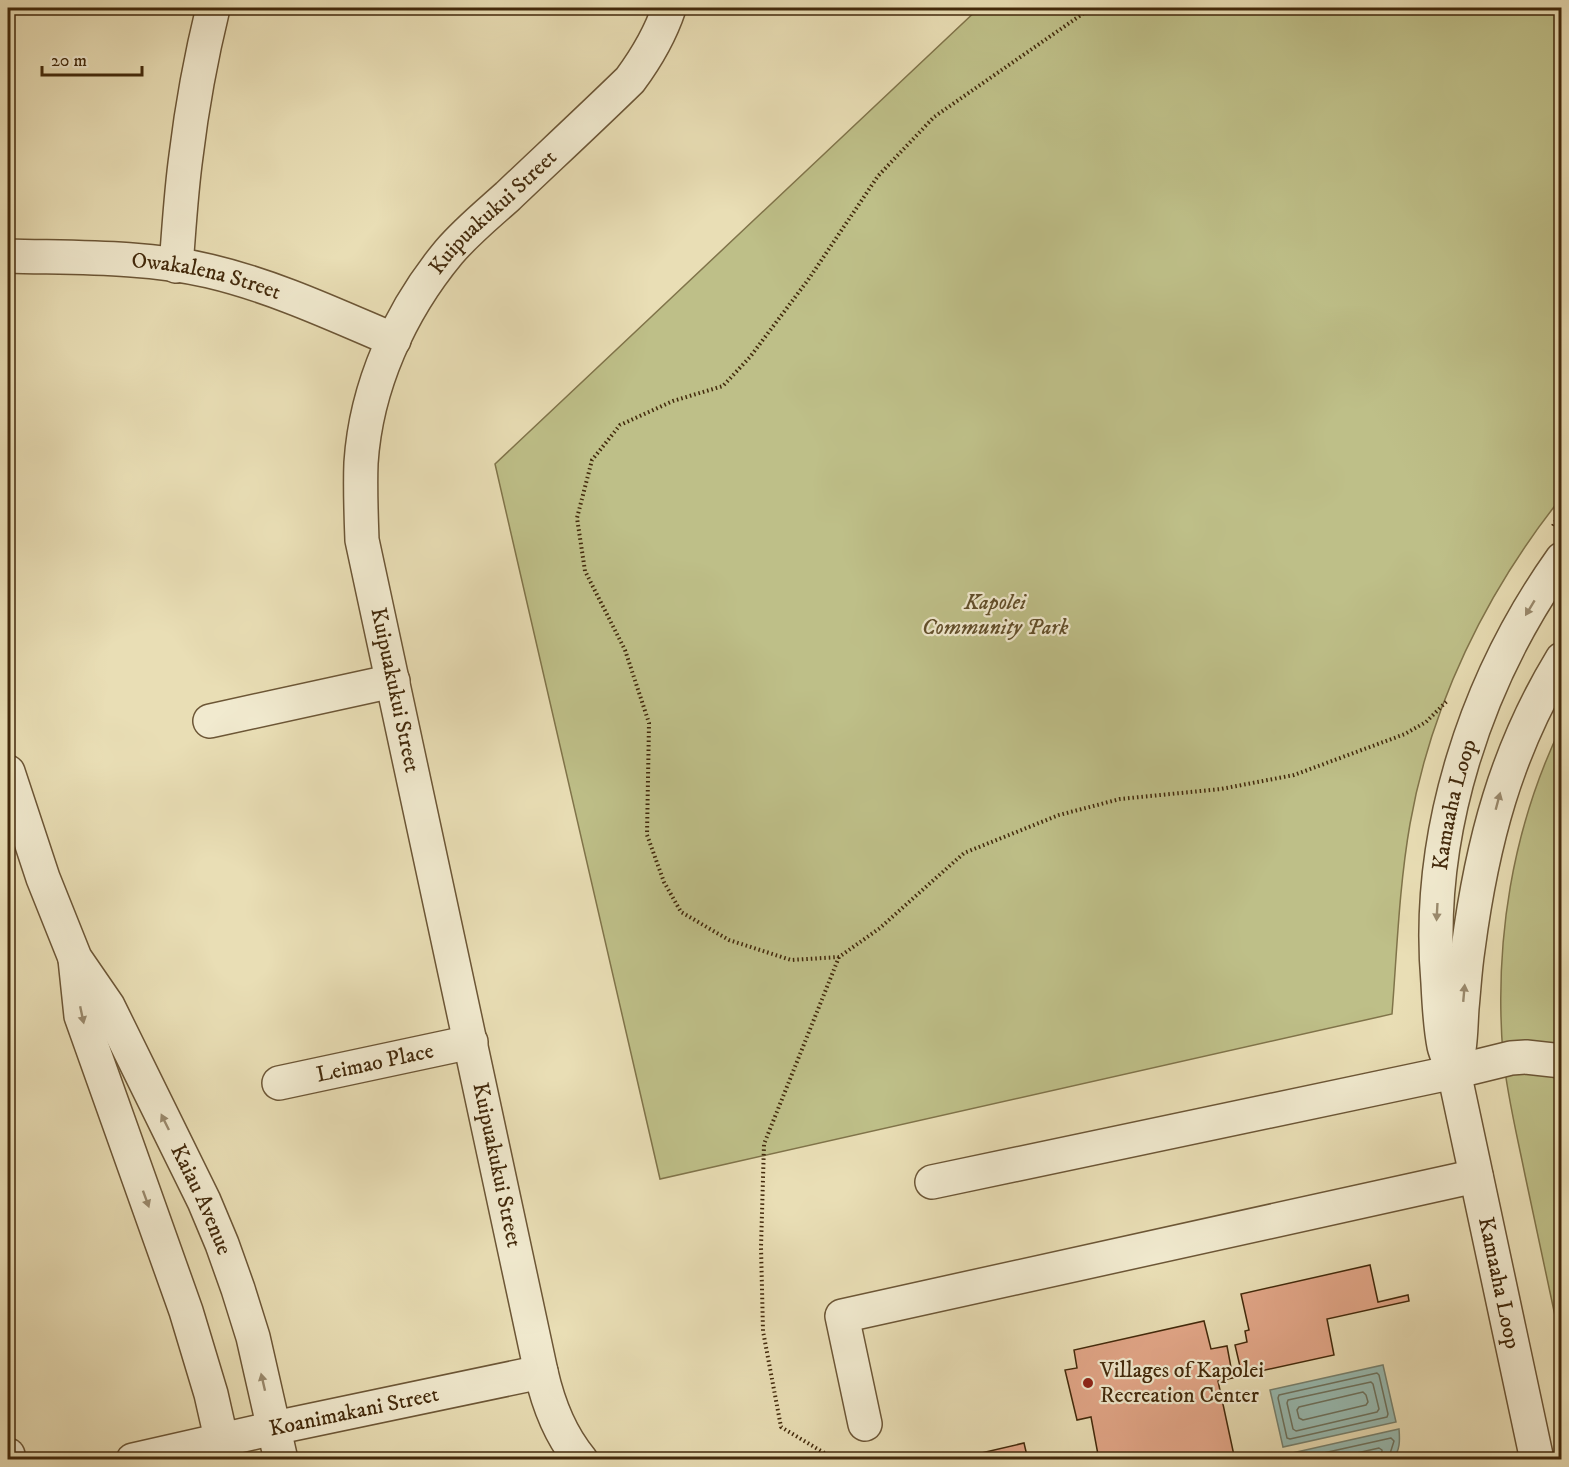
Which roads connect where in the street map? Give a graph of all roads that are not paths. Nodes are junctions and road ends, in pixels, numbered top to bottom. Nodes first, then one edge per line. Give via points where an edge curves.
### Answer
1 (213, 8) edge
2 (669, 8) edge
3 (8, 256) edge
4 (176, 266) junction
5 (394, 340) junction
6 (1562, 559) edge
7 (1562, 659) edge
8 (393, 681) junction
9 (210, 721) dead end
10 (8, 772) edge
11 (75, 957) junction
12 (471, 1042) junction
13 (1562, 1061) edge
14 (1454, 1072) junction
15 (279, 1083) dead end
16 (1476, 1176) junction
17 (932, 1182) dead end
18 (541, 1372) junction
19 (865, 1424) dead end
20 (274, 1428) junction
21 (224, 1449) edge
22 (133, 1460) edge
23 (281, 1460) edge
24 (581, 1460) edge
25 (1537, 1460) edge

1 - 4 street via 185,159
2 - 5 street, Kuipuakukui Street via 654,44 630,80 450,252 409,310
3 - 4 street, Owakalena Street
4 - 5 street, Owakalena Street via 250,282
5 - 8 street, Kuipuakukui Street via 367,422 360,500 362,540
6 -> 14 street, Kamaaha Loop via 1519,626 1497,670 1460,773 1446,830 1435,948 1444,1047
14 -> 7 street, Kamaaha Loop via 1467,952 1485,846 1521,737
8 - 9 street
8 - 12 street, Kuipuakukui Street
10 - 11 street, Kaiau Avenue via 43,878
20 -> 11 street, Kaiau Avenue via 253,1337 204,1201 108,1006
11 -> 21 street, Kaiau Avenue via 81,1016 186,1311
12 - 15 street, Leimao Place
12 - 18 street, Kuipuakukui Street
13 - 14 street via 1510,1058
14 - 16 street, Kamaaha Loop
14 - 17 street
16 - 19 street via 842,1316
16 - 25 street, Kamaaha Loop
18 - 20 street, Koanimakani Street
18 - 24 street, Kuipuakukui Street via 552,1411
20 - 21 street, Koanimakani Street
20 - 23 street, Kaiau Avenue
21 - 22 street, Koanimakani Street

